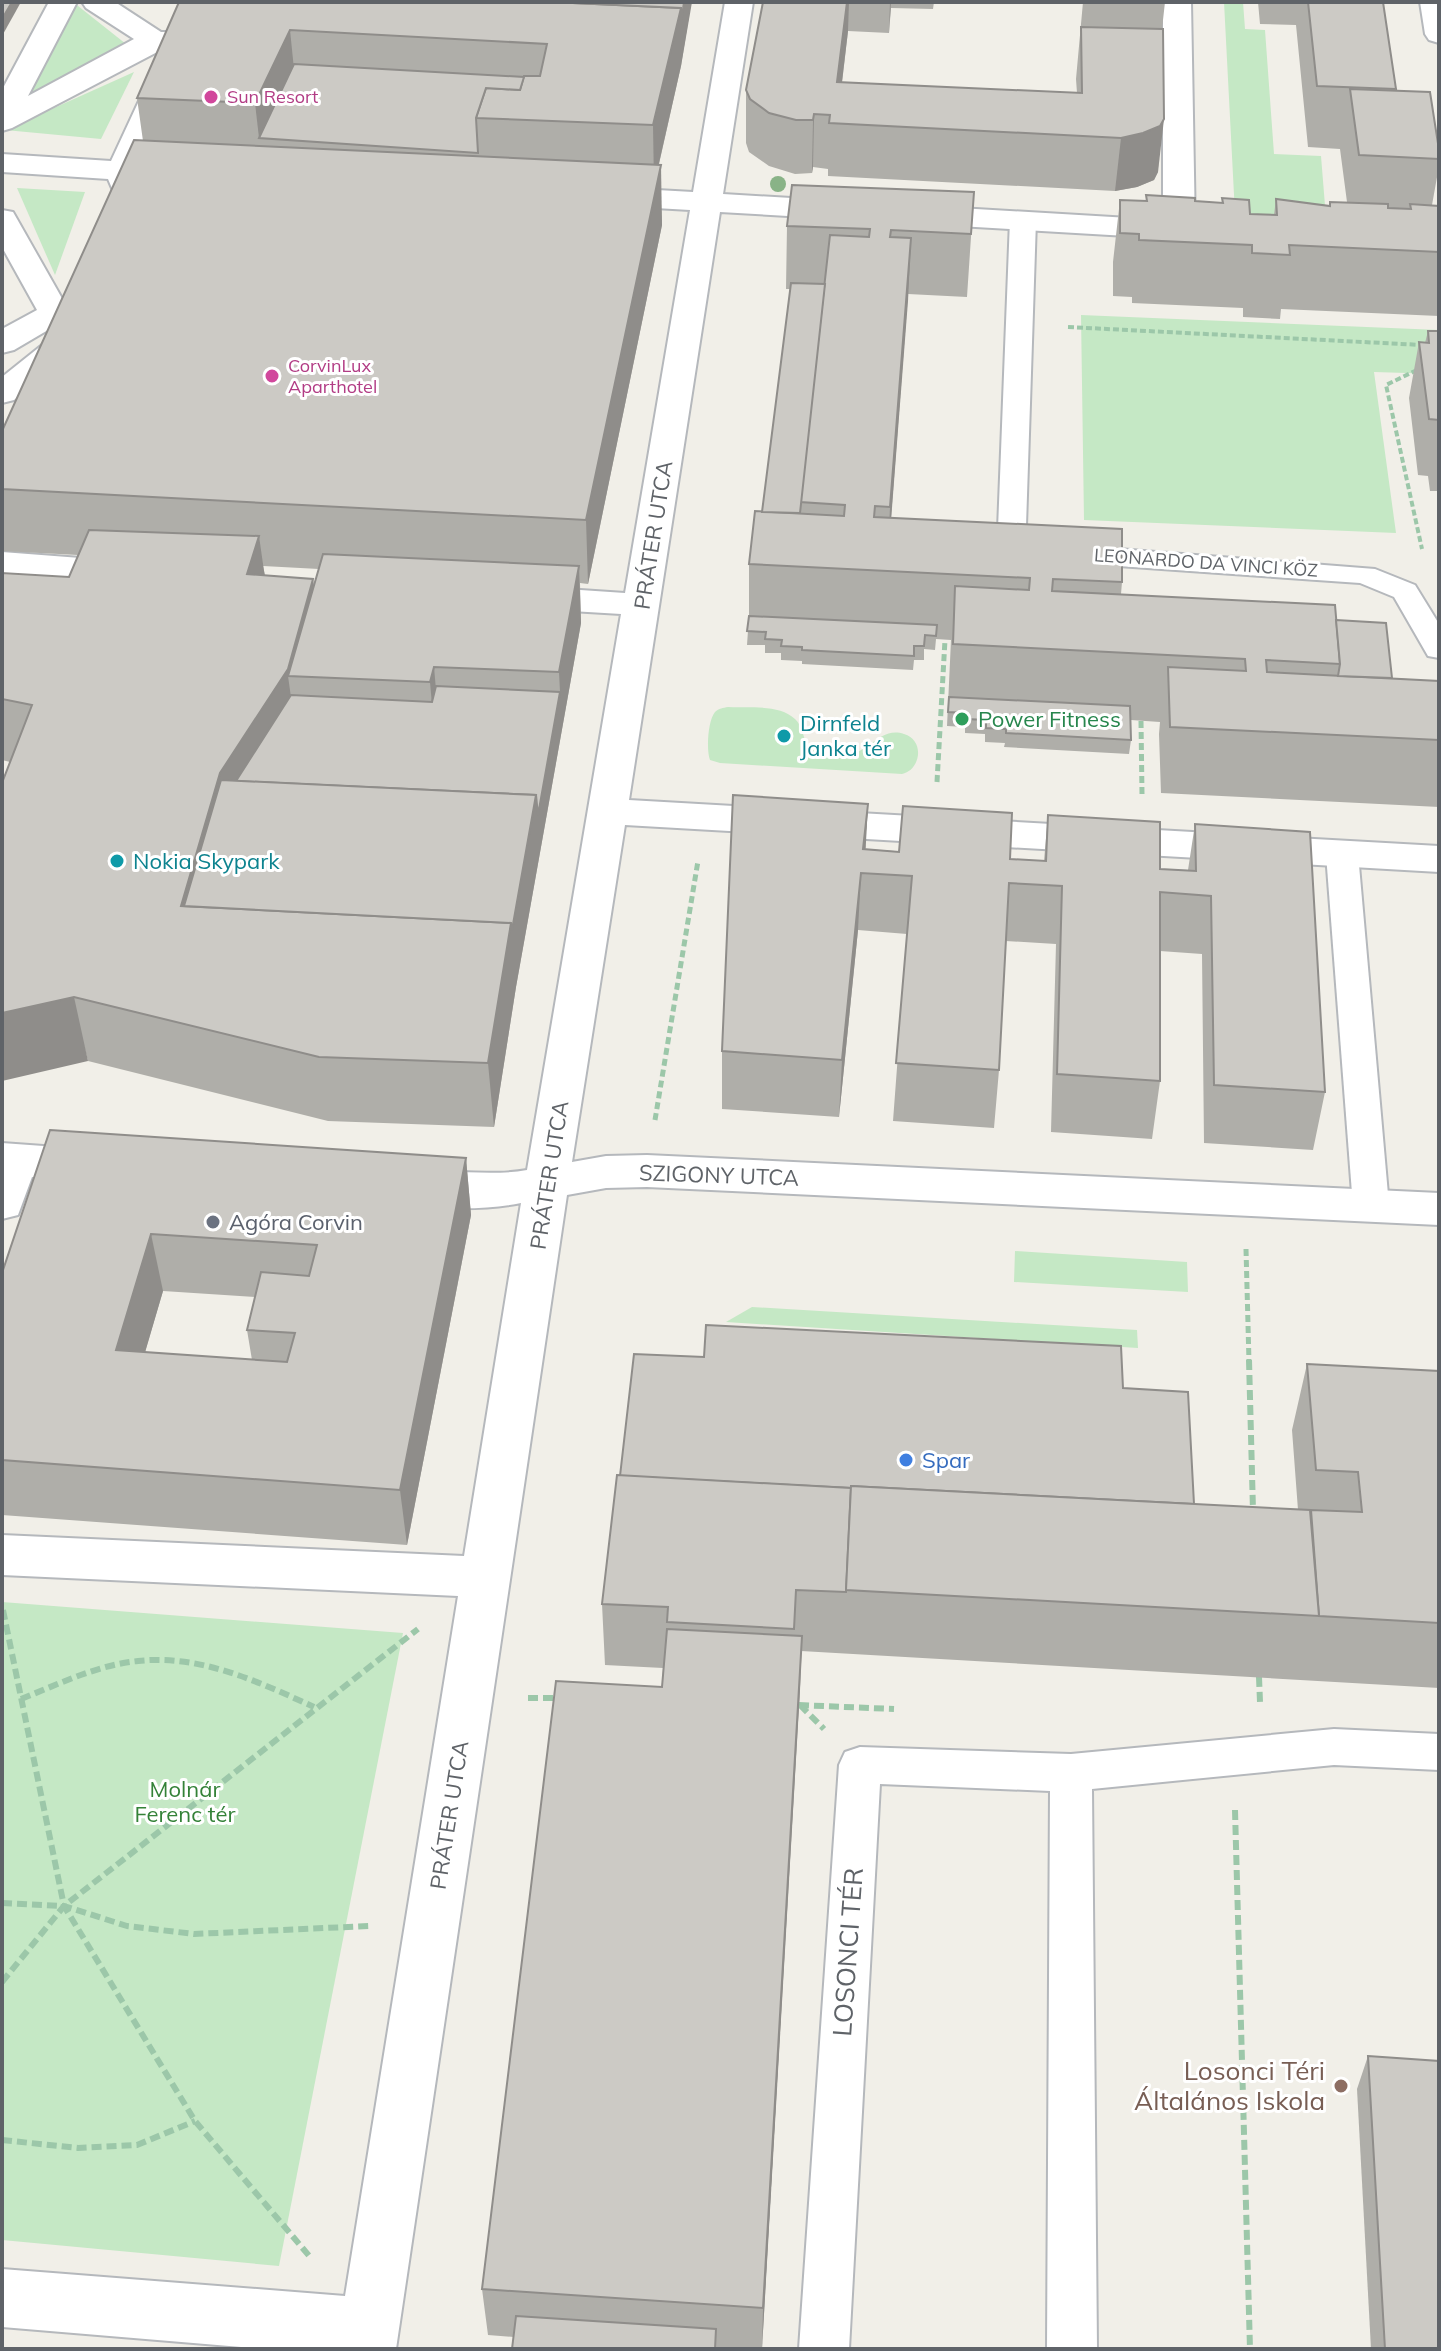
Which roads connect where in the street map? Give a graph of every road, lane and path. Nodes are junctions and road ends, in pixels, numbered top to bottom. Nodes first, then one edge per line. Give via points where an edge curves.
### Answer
1 (63, 2) edge
2 (96, 2) edge
3 (199, 2) edge
4 (739, 2) edge
5 (1177, 2) edge
6 (1434, 2) edge
7 (1439, 34) edge
8 (168, 41) junction
9 (2, 120) edge
10 (2, 163) edge
11 (121, 171) junction
12 (201, 175) edge
13 (581, 195) edge
14 (708, 202) junction
15 (2, 219) edge
16 (1023, 220) junction
17 (117, 227) edge
18 (68, 321) junction
19 (1019, 325) junction
20 (2, 343) edge
21 (1423, 345) edge
22 (1426, 365) edge
23 (2, 393) edge
24 (45, 395) edge
25 (2, 563) edge
26 (173, 575) edge
27 (1405, 591) junction
28 (485, 595) edge
29 (642, 605) junction
30 (945, 640) edge
31 (1439, 649) edge
32 (1141, 721) edge
33 (608, 811) junction
34 (705, 817) junction
35 (934, 830) junction
36 (1142, 843) junction
37 (1342, 854) junction
38 (1439, 859) edge
39 (9, 1159) edge
40 (141, 1169) edge
41 (647, 1171) junction
42 (547, 1182) junction
43 (374, 1186) edge
44 (1244, 1200) junction
45 (2, 1203) edge
46 (1371, 1206) junction
47 (1439, 1209) edge
48 (1254, 1526) edge
49 (2, 1555) edge
50 (486, 1577) junction
51 (2, 1605) edge
52 (467, 1697) junction
53 (574, 1698) edge
54 (21, 1699) junction
55 (314, 1707) junction
56 (1439, 1752) edge
57 (1071, 1773) junction
58 (1235, 1811) dead end
59 (2, 1903) edge
60 (64, 1906) junction
61 (432, 1923) junction
62 (2, 1982) edge
63 (195, 2121) junction
64 (2, 2140) edge
65 (2, 2298) edge
66 (368, 2338) edge
67 (824, 2349) edge
68 (1072, 2349) edge
69 (1250, 2349) edge

1 - 9 street
2 - 8 street
3 - 8 street
4 - 14 street, PRÁTER UTCA
5 - 16 street via 1194,231
6 - 7 street
8 - 9 street
8 - 11 street
10 - 11 street
11 - 12 street
11 - 17 street via 130,199
13 - 14 street
14 - 16 street
14 - 29 street, PRÁTER UTCA
15 - 18 street
16 - 19 lane, LEONARDO DA VINCI KÖZ
18 - 20 street
18 - 23 street
18 - 24 street
19 - 21 path
19 - 27 lane, LEONARDO DA VINCI KÖZ via 1012,529 1047,552 1365,575
22 - 27 path via 1386,385 1424,559
25 - 26 street
27 - 31 lane
28 - 29 street
29 - 33 street, PRÁTER UTCA
30 - 35 path
32 - 36 path
33 - 34 street
33 - 42 street, PRÁTER UTCA
34 - 35 street
34 - 41 path
35 - 36 street
36 - 37 street
37 - 38 street
37 - 46 lane
39 - 40 street
39 - 45 street
41 - 42 street, SZIGONY UTCA
41 - 44 street, SZIGONY UTCA
42 - 43 street, SZIGONY UTCA via 467,1193
42 - 50 street, PRÁTER UTCA
44 - 46 street, SZIGONY UTCA
44 - 48 path
46 - 47 street, SZIGONY UTCA
49 - 50 street
50 - 52 street, PRÁTER UTCA
50 - 55 path
51 - 54 path
52 - 53 path
52 - 61 street, PRÁTER UTCA
54 - 55 path via 139,1661 218,1669
54 - 60 path
55 - 60 path
56 - 57 lane, LOSONCI TÉR via 1334,1747
57 - 67 lane, LOSONCI TÉR via 860,1765
57 - 68 lane
58 - 69 path
59 - 60 path
60 - 61 path via 127,1926 194,1934
60 - 62 path
60 - 63 path
61 - 66 street, PRÁTER UTCA
63 - 64 path via 137,2145 78,2148
63 - 66 path
65 - 66 street

